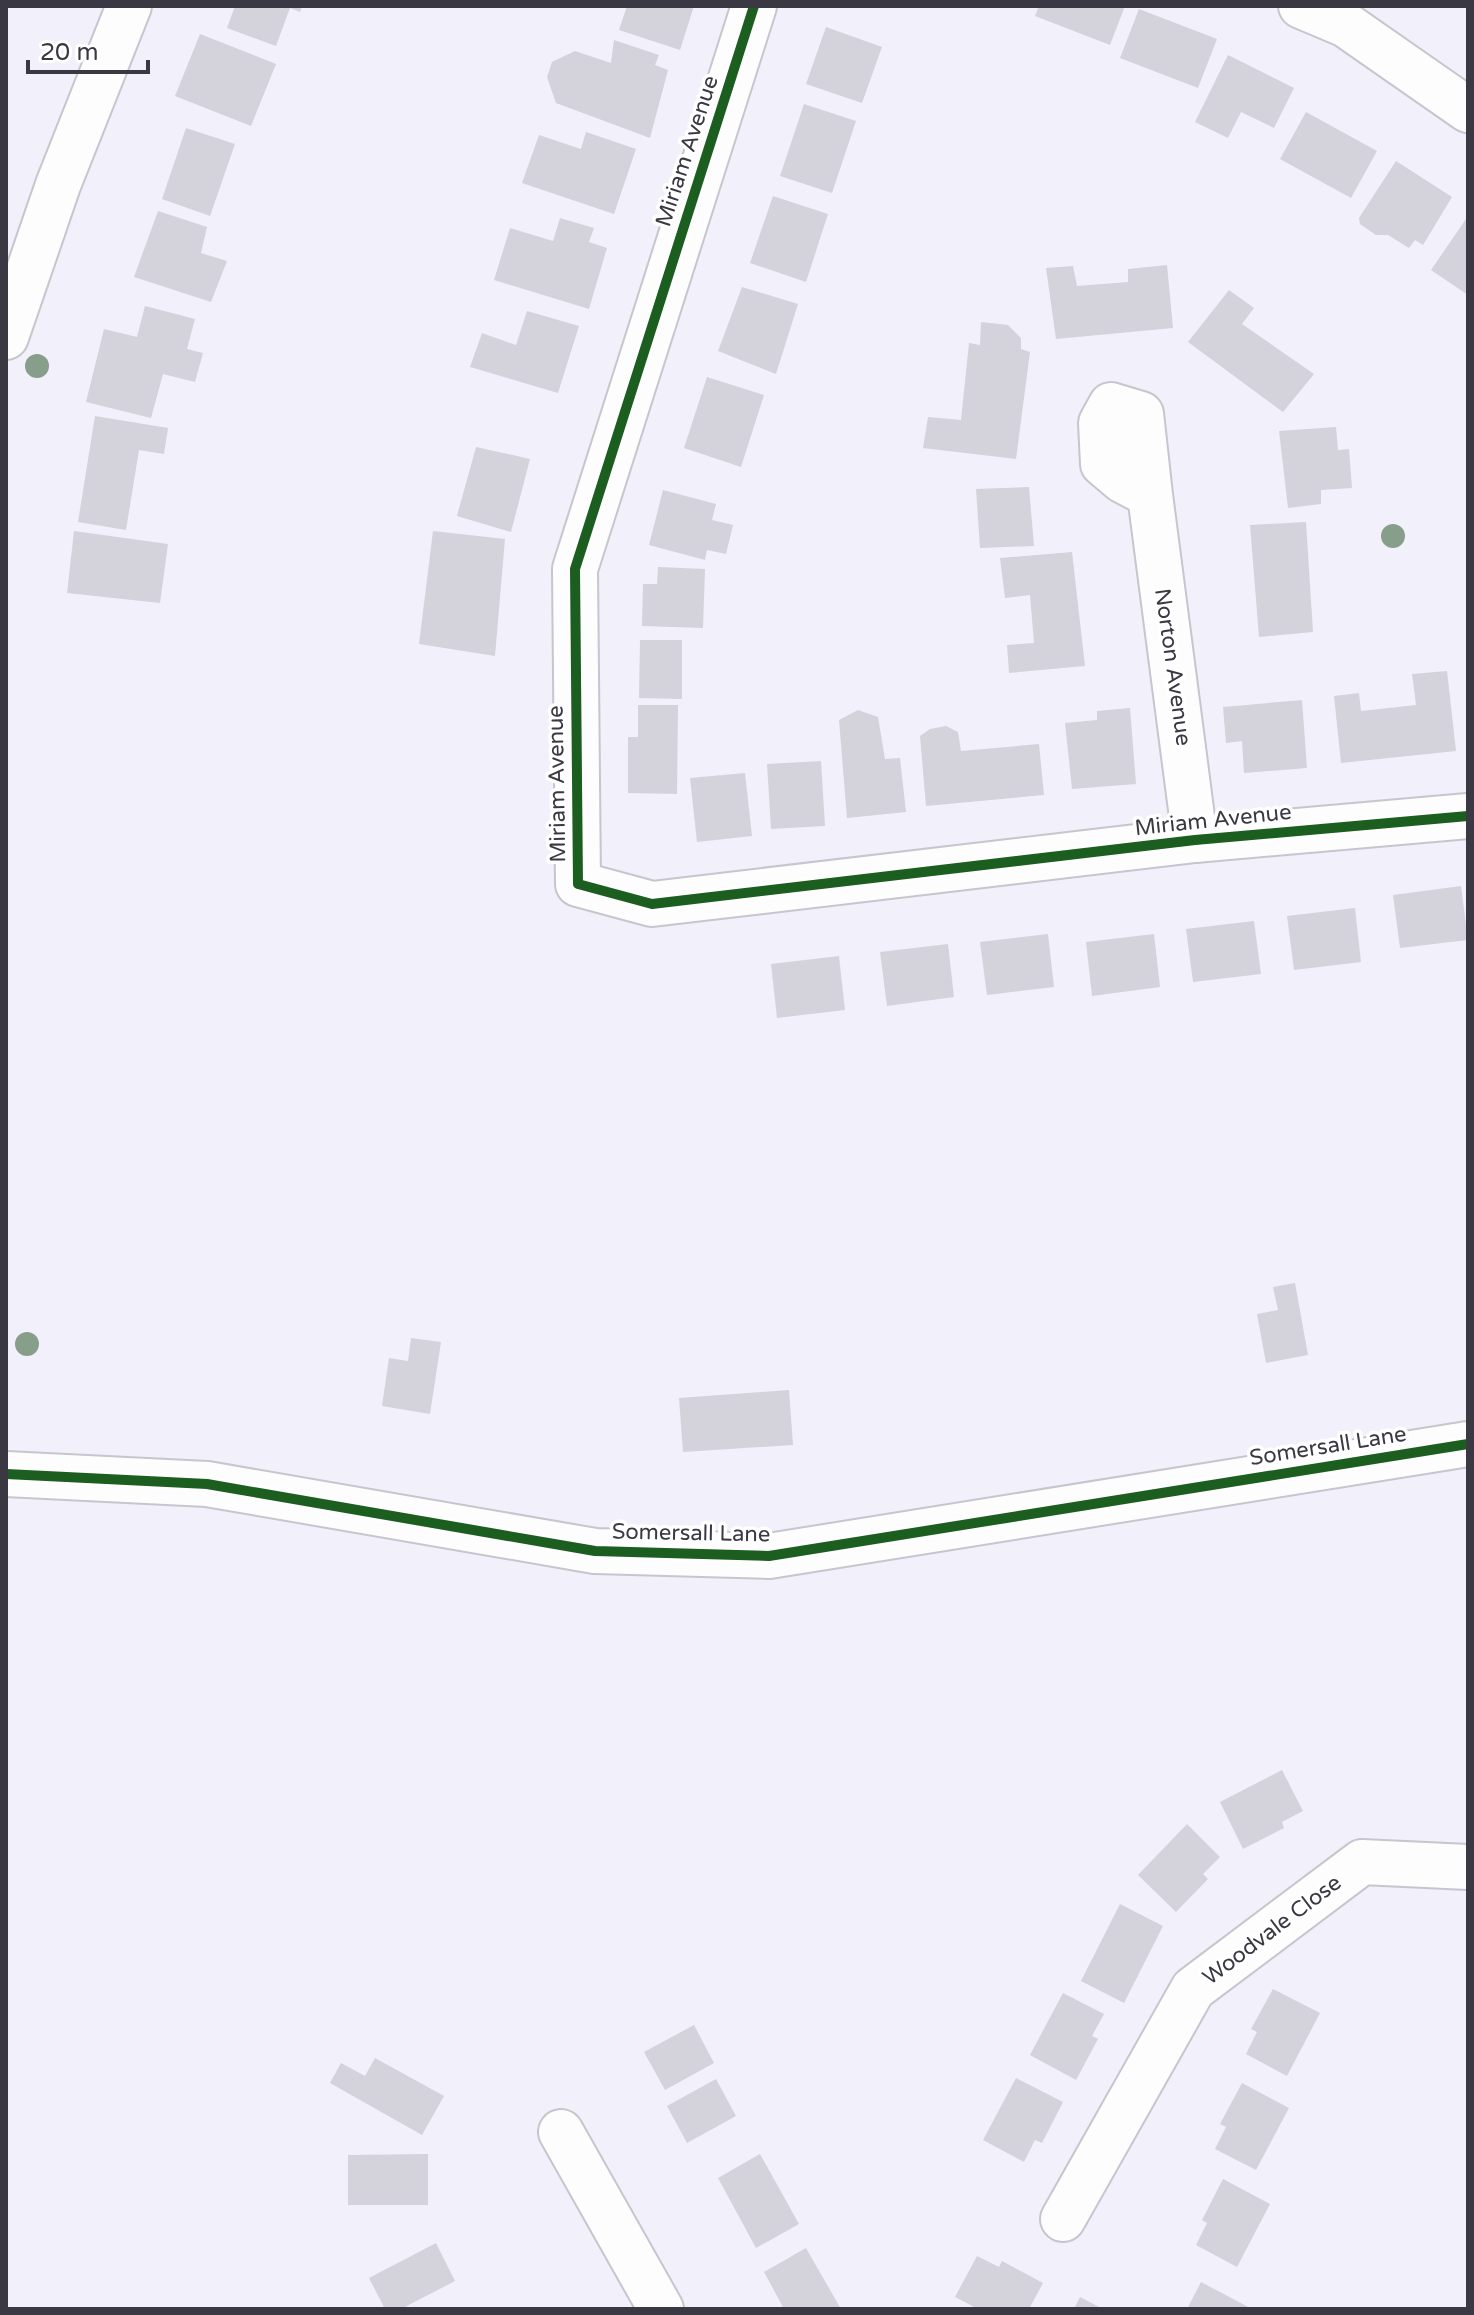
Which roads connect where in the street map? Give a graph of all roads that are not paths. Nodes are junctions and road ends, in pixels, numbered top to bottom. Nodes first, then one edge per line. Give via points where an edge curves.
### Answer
1 (129, 6) edge
2 (754, 6) edge
3 (1301, 6) edge
4 (1468, 110) edge
5 (6, 337) edge
6 (1150, 495) dead end
7 (1468, 816) edge
8 (1195, 840) junction
9 (1468, 1444) edge
10 (6, 1474) edge
11 (1468, 1867) edge
12 (561, 2132) dead end
13 (1063, 2219) dead end
14 (661, 2309) edge

1 - 5 street via 58,185
2 - 8 street, Miriam Avenue via 575,569 578,884 652,904
3 - 4 street via 1346,25
6 - 8 street, Norton Avenue
7 - 8 street, Miriam Avenue
9 - 10 street, Somersall Lane via 769,1556 595,1551 207,1484
11 - 13 street, Woodvale Close via 1362,1862 1193,1989
12 - 14 street

